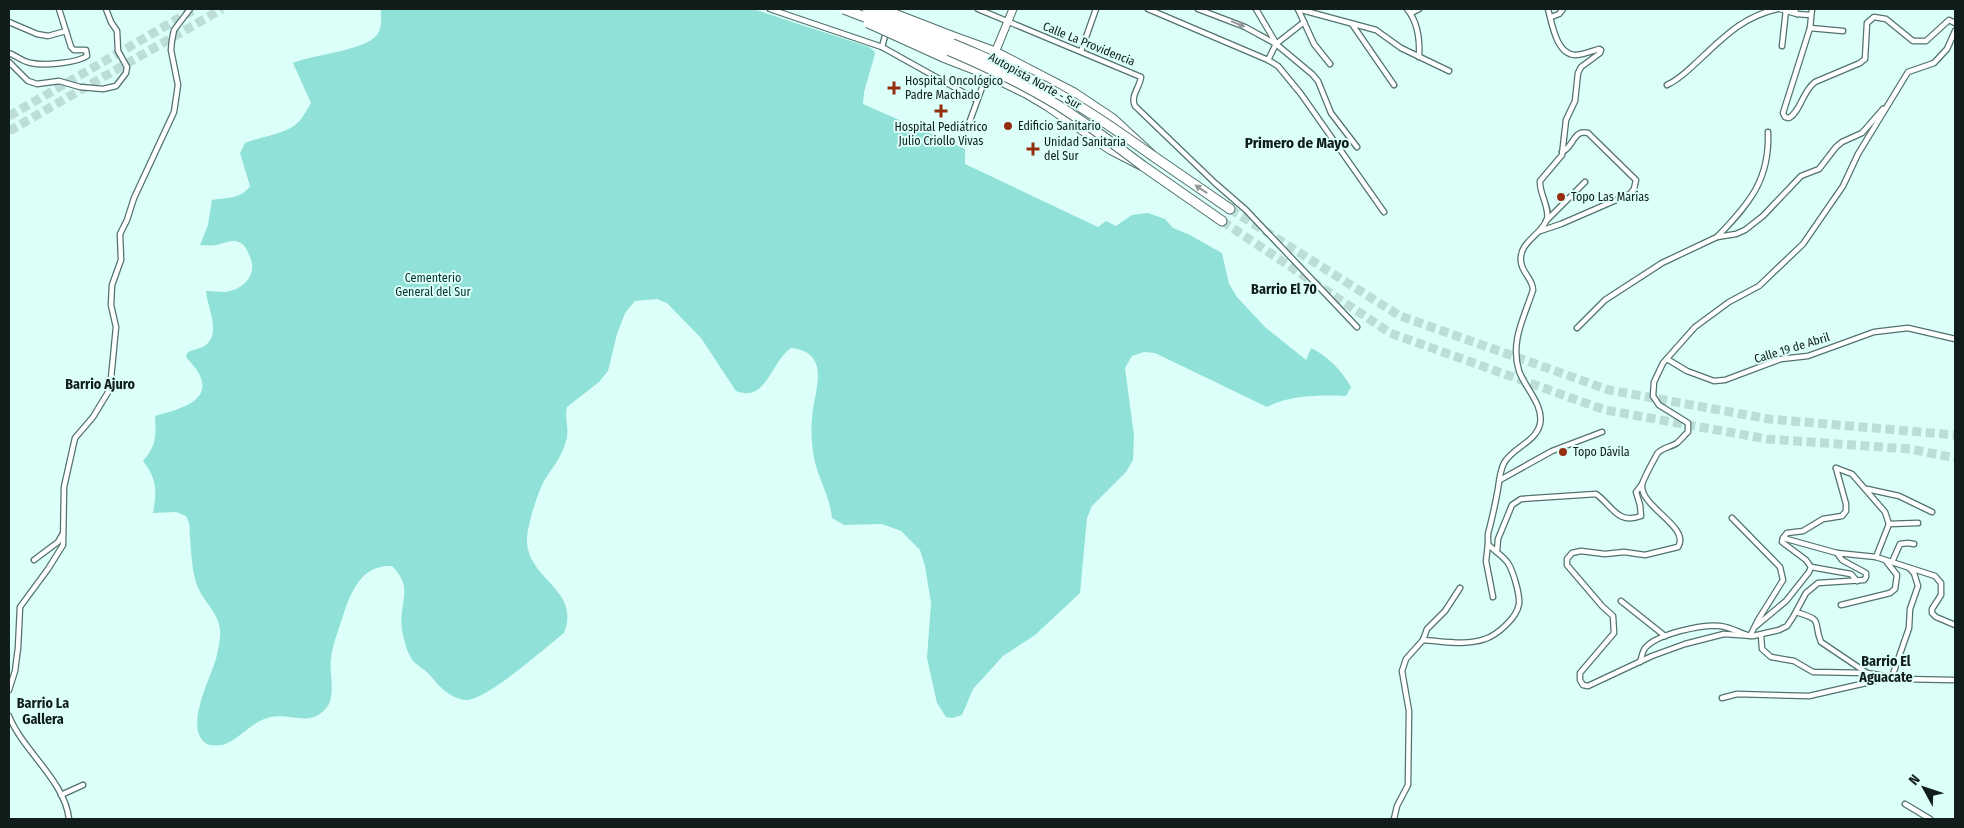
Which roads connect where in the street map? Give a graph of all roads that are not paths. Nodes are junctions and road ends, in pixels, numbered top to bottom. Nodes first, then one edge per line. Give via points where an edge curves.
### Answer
1 (59, 9) edge
2 (106, 9) edge
3 (190, 9) edge
4 (770, 9) edge
5 (843, 9) edge
6 (867, 9) edge
7 (878, 9) edge
8 (893, 9) edge
9 (978, 9) edge
10 (1013, 9) edge
11 (1095, 9) edge
12 (1148, 9) edge
13 (1198, 9) edge
14 (1256, 9) edge
15 (1298, 9) edge
16 (1419, 9) edge
17 (1548, 9) edge
18 (1563, 9) edge
19 (1778, 9) edge
20 (1794, 9) edge
21 (1812, 9) edge
22 (1786, 10) junction
23 (1409, 11) edge
24 (1797, 14) junction
25 (1810, 15) junction
26 (1551, 17) junction
27 (1008, 21) junction
28 (9, 22) edge
29 (1304, 22) junction
30 (1352, 24) junction
31 (1955, 24) edge
32 (1810, 28) junction
33 (66, 31) junction
34 (1843, 31) dead end
35 (1955, 31) edge
36 (1276, 44) junction
37 (1782, 46) dead end
38 (882, 47) junction
39 (1080, 51) junction
40 (995, 52) junction
41 (9, 53) edge
42 (1419, 57) junction
43 (1268, 60) junction
44 (9, 62) edge
45 (1330, 64) dead end
46 (1449, 71) dead end
47 (987, 74) junction
48 (1394, 84) dead end
49 (1667, 85) dead end
50 (1893, 99) junction
51 (978, 100) junction
52 (968, 126) dead end
53 (1768, 132) dead end
54 (1357, 147) dead end
55 (1562, 152) junction
56 (1153, 156) junction
57 (1143, 166) junction
58 (1585, 182) dead end
59 (1230, 208) tunnel mouth
60 (1384, 212) dead end
61 (1222, 221) tunnel mouth
62 (1546, 221) junction
63 (1538, 231) junction
64 (1717, 236) junction
65 (1357, 327) dead end
66 (1577, 328) dead end
67 (1955, 339) edge
68 (1667, 360) junction
69 (1602, 432) dead end
70 (1500, 480) junction
71 (1642, 484) junction
72 (1865, 489) junction
73 (1932, 512) dead end
74 (1732, 518) dead end
75 (64, 519) junction
76 (1918, 523) dead end
77 (1888, 524) junction
78 (1782, 538) junction
79 (1488, 544) junction
80 (1914, 544) dead end
81 (1497, 551) junction
82 (1837, 553) junction
83 (1876, 558) junction
84 (34, 560) dead end
85 (1886, 560) junction
86 (1892, 562) junction
87 (1811, 566) junction
88 (1906, 566) junction
89 (1856, 580) junction
90 (1460, 588) dead end
91 (1493, 597) dead end
92 (1621, 601) dead end
93 (1841, 605) dead end
94 (1796, 612) junction
95 (1955, 625) edge
96 (1755, 627) junction
97 (1761, 635) junction
98 (1665, 636) junction
99 (1750, 636) junction
100 (1423, 640) junction
101 (1640, 662) junction
102 (1867, 673) junction
103 (1892, 677) junction
104 (1952, 680) dead end
105 (9, 690) edge
106 (1722, 698) dead end
107 (9, 716) edge
108 (83, 785) dead end
109 (61, 795) junction
110 (1905, 804) dead end
111 (69, 819) edge
112 (1394, 819) edge
113 (1930, 819) edge

1 - 33 street
2 - 44 street via 116,31 118,51 127,67 116,86 103,89 80,87 59,81 37,84 28,81
3 - 75 street via 174,30 172,40 178,85 174,112 120,234 121,260 112,285 111,305 116,327 111,385 93,417 75,438 65,480
4 - 38 street
5 - 47 highway, bridge via 882,31
5 - 57 highway, Autopista Norte - Sur, bridge via 1020,84 1082,122
6 - 56 highway, Autopista Norte - Sur, bridge via 1038,83 1094,115
7 - 40 highway, bridge
8 - 38 street
9 - 27 street, Calle La Providencia
10 - 27 street
11 - 39 street
12 - 43 street
13 -> 36 street
14 - 36 street
15 - 29 street
15 - 30 street
16 - 23 street
17 - 26 street
18 - 26 street
19 - 22 street
19 - 49 street via 1745,20 1685,75
20 - 24 street
21 - 25 street
22 - 24 street
22 - 37 street
23 - 42 street via 1420,40
24 - 25 street
25 - 32 street
26 - 55 street via 1557,40 1568,52 1573,55 1601,50 1584,63 1578,73 1575,102 1566,120
27 - 39 street, Calle La Providencia
27 - 40 street
28 - 33 street via 48,36
29 - 36 street
29 - 45 street via 1314,44
30 - 42 street via 1376,30
30 - 48 street
31 - 32 street via 1949,20 1926,41 1913,41 1886,19 1874,17 1867,24 1865,59 1809,87 1794,115 1785,117 1783,113
32 - 34 street
33 - 41 street via 72,49 86,50 85,58 38,64
35 - 50 street via 1947,49 1934,63 1908,72
36 - 43 street
36 - 54 street via 1318,81 1331,113
38 - 51 street
39 - 65 street, Calle La Providencia via 1138,75 1141,79 1134,97 1135,106 1246,210
40 - 47 street
40 - 56 highway, bridge via 1061,86 1113,119
42 - 46 street
43 - 60 street via 1278,66 1301,94
47 - 51 street
47 - 57 highway, bridge via 1026,93 1110,149
50 - 64 street via 1862,132 1842,142 1819,169 1802,176 1755,223 1736,234
50 - 68 street via 1858,154 1843,186 1804,244 1759,286 1729,302 1695,327
51 - 52 street
53 - 64 street via 1768,154 1762,177 1745,206
55 - 62 street via 1540,181
55 - 63 street via 1568,150 1579,133 1588,133 1636,180 1636,184 1630,194
59 -> 56 highway, Autopista Norte - Sur
57 - 61 highway, Autopista Norte - Sur
58 - 62 street
62 - 63 street
63 - 70 street via 1523,250 1520,260 1534,290 1518,327 1516,353 1519,372 1537,405 1540,424 1534,435 1504,462
64 - 66 street via 1662,263 1620,289
67 - 68 street, Calle 19 de Abril via 1908,328 1874,332 1808,356 1781,360 1714,381
68 - 71 street via 1654,382 1653,396 1659,405 1688,423 1688,432 1678,442 1658,452
69 - 70 street via 1552,451
70 - 79 street
71 - 81 street via 1636,492 1642,516 1638,518 1613,512 1596,494 1521,499 1512,505 1498,539
71 - 101 street via 1644,496 1680,536 1678,547 1645,555 1581,551 1572,553 1566,564 1613,616 1614,633 1580,673 1580,680 1588,686
72 - 73 street via 1899,496
72 - 77 street via 1885,512
72 - 78 street via 1852,474 1836,468 1846,511 1842,516 1823,519
74 - 96 street via 1783,574
75 - 84 street via 60,540
75 - 105 street via 62,548 20,607 15,671
76 - 77 street
77 - 83 street
78 - 82 street
78 - 87 street via 1782,542
79 - 81 street
79 - 91 street via 1486,561
80 - 86 street via 1900,544
81 - 100 street via 1510,567 1516,587 1519,604 1512,618 1502,630 1485,639 1469,642
82 - 83 street
82 - 89 street via 1842,560 1866,573 1864,580
83 - 85 street
85 - 86 street
85 - 93 street via 1897,575 1894,589 1890,593
86 - 88 street
87 - 89 street via 1851,574
87 - 96 street via 1786,601
88 - 95 street via 1935,576 1941,583 1941,595 1932,613
88 - 103 street via 1914,573 1918,586 1910,609 1909,628
89 - 94 street via 1818,583 1806,593
90 - 100 street via 1445,611 1427,629
92 - 98 street
94 - 97 street via 1787,626
94 - 102 street via 1816,620 1821,642
96 - 99 street
97 - 99 street
97 - 102 street via 1762,649 1771,658 1794,661 1813,672
98 - 99 street via 1707,626 1721,626
98 - 101 street via 1645,648
99 - 101 street via 1724,634 1686,644
100 - 112 street via 1406,660 1402,671 1409,711 1408,785
102 - 103 street
103 - 104 street
103 - 106 street via 1809,696 1737,694
107 - 109 street
108 - 109 street
109 - 111 street
110 - 113 street

